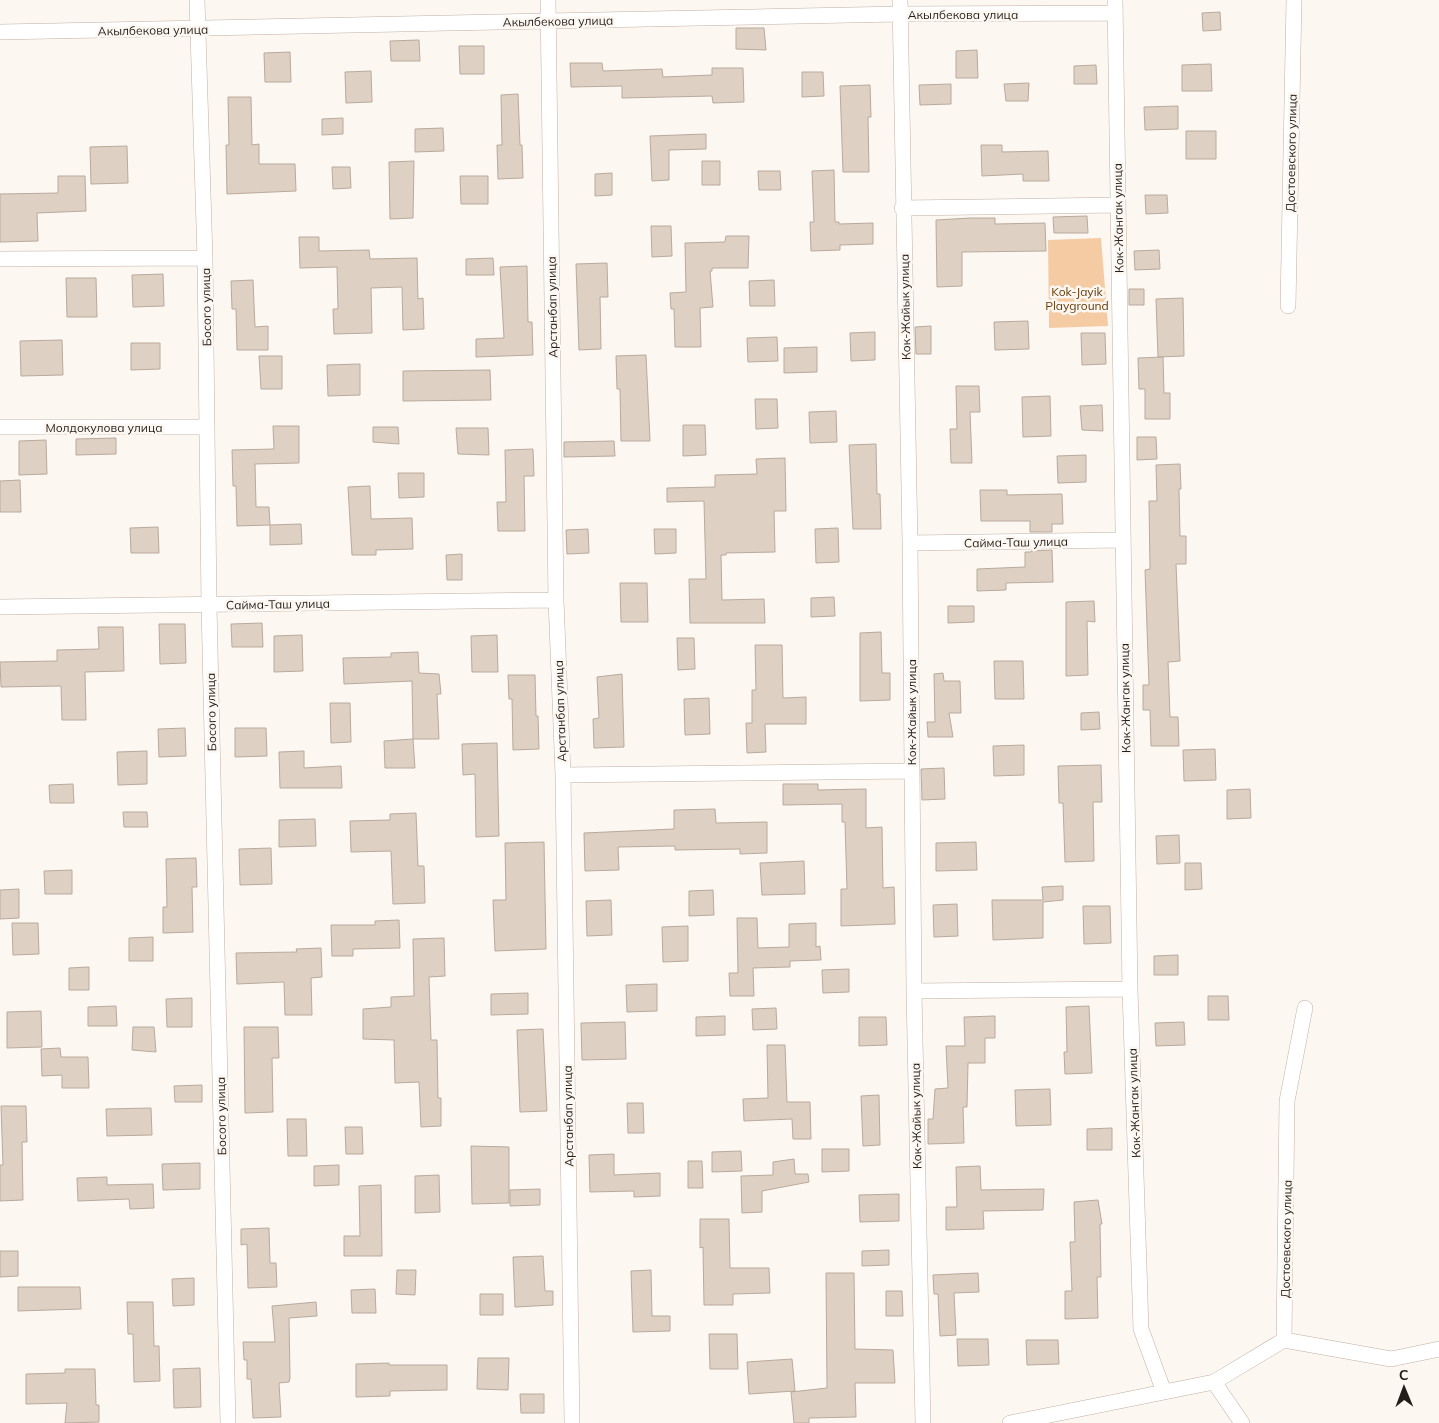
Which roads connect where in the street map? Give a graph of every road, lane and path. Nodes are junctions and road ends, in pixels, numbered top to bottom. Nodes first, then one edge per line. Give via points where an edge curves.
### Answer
1 (197, 0) edge
2 (548, 0) edge
3 (1294, 0) edge
4 (1115, 6) edge
5 (900, 7) edge
6 (548, 21) junction
7 (198, 29) junction
8 (0, 32) edge
9 (1118, 204) junction
10 (902, 208) junction
11 (205, 258) junction
12 (0, 259) edge
13 (1288, 306) dead end
14 (0, 427) edge
15 (207, 427) junction
16 (1122, 540) junction
17 (910, 543) junction
18 (556, 600) junction
19 (209, 605) junction
20 (0, 607) edge
21 (912, 771) junction
22 (563, 775) junction
23 (1130, 989) junction
24 (914, 991) junction
25 (1305, 1008) dead end
26 (1284, 1340) junction
27 (1439, 1349) edge
28 (1214, 1382) junction
29 (1164, 1392) junction
30 (228, 1423) edge
31 (572, 1423) edge
32 (923, 1423) edge
33 (1010, 1423) edge
34 (1242, 1423) edge

1 - 7 street, Босого улица
2 - 6 street, Арстанбап улица
3 - 13 street, Достоевского улица
4 - 5 street, Акылбекова улица
4 - 9 street, Кок-Жангак улица
5 - 6 street, Акылбекова улица
5 - 10 street, Кок-Жайык улица
6 - 7 street, Акылбекова улица
6 - 18 street, Арстанбап улица
7 - 8 street, Акылбекова улица
7 - 11 street, Босого улица
9 - 10 street
9 - 16 street, Кок-Жангак улица
10 - 17 street, Кок-Жайык улица
11 - 12 street
11 - 15 street, Босого улица
14 - 15 street, Молдокулова улица
15 - 19 street, Босого улица
16 - 17 street, Сайма-Таш улица
16 - 23 street, Кок-Жангак улица
17 - 21 street, Кок-Жайык улица
18 - 19 street, Сайма-Таш улица
18 - 22 street, Арстанбап улица
19 - 20 street, Сайма-Таш улица
19 - 30 street, Босого улица
21 - 22 street
21 - 24 street, Кок-Жайык улица
22 - 31 street, Арстанбап улица
23 - 24 street
23 - 29 street, Кок-Жангак улица via 1141,1329
24 - 32 street, Кок-Жайык улица
25 - 26 street, Достоевского улица via 1287,1101
26 - 27 street via 1391,1359
26 - 28 street
28 - 29 street
28 - 34 street
29 - 33 street

